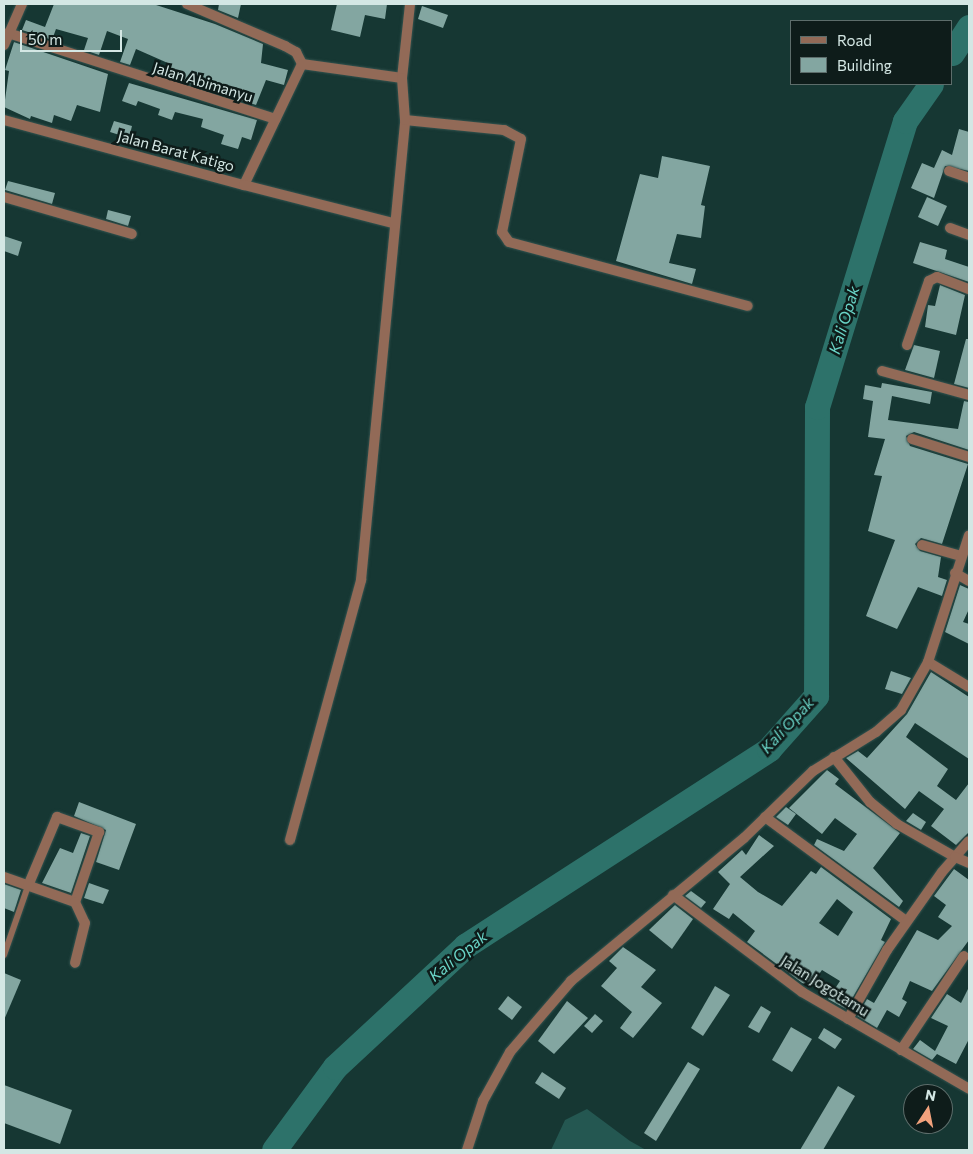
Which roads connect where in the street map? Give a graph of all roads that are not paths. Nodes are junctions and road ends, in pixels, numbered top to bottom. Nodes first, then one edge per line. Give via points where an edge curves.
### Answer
1 (22, 4) edge
2 (187, 4) edge
3 (410, 4) edge
4 (210, 8) edge
5 (8, 33) junction
6 (4, 45) edge
7 (302, 64) junction
8 (402, 78) junction
9 (276, 119) junction
10 (4, 120) edge
11 (405, 120) junction
12 (949, 171) dead end
13 (969, 178) edge
14 (244, 185) junction
15 (4, 196) edge
16 (393, 223) junction
17 (950, 228) dead end
18 (132, 234) dead end
19 (969, 235) edge
20 (969, 289) edge
21 (748, 306) dead end
22 (907, 345) dead end
23 (882, 370) dead end
24 (969, 395) edge
25 (912, 439) dead end
26 (969, 457) edge
27 (969, 535) edge
28 (922, 545) dead end
29 (961, 556) junction
30 (955, 573) junction
31 (969, 581) edge
32 (928, 662) junction
33 (969, 687) edge
34 (834, 757) junction
35 (765, 817) junction
36 (290, 840) dead end
37 (969, 841) edge
38 (955, 857) junction
39 (969, 863) edge
40 (4, 877) edge
41 (28, 886) junction
42 (673, 895) junction
43 (75, 902) junction
44 (906, 921) junction
45 (4, 955) edge
46 (964, 956) dead end
47 (75, 963) dead end
48 (848, 1019) junction
49 (901, 1050) junction
50 (969, 1089) edge
51 (467, 1150) edge

1 - 5 street
2 - 4 street
3 - 8 street
4 - 7 street via 285,46
5 - 6 street
5 - 9 street, Jalan Abimanyu
7 - 8 street
7 - 9 street, Jalan Barat Katigo
8 - 11 street
9 - 14 street, Jalan Barat Katigo
10 - 14 street, Jalan Barat Katigo
11 - 16 street
11 - 21 street via 504,130 521,139 502,232 509,242
12 - 13 street
14 - 16 street
15 - 18 street
16 - 36 street via 380,410 359,598
17 - 19 street
20 - 22 street via 937,277 929,281
23 - 24 street
25 - 26 street
27 - 29 street
28 - 29 street
29 - 30 street
30 - 31 street
30 - 32 street
32 - 33 street
32 - 34 street via 893,720
34 - 35 street via 795,786
34 - 38 street via 850,781 884,814
35 - 42 street
35 - 44 street
37 - 38 street
38 - 39 street
38 - 44 street
40 - 41 street
41 - 43 street
41 - 43 street via 55,820 62,817 99,832
41 - 45 lane
42 - 48 street, Jalan Jogotamu via 738,947
42 - 51 street via 571,980 510,1052 482,1101
43 - 47 street via 85,922
44 - 48 street
46 - 49 street
48 - 49 street, Jalan Jogotamu
49 - 50 street, Jalan Jogotamu

